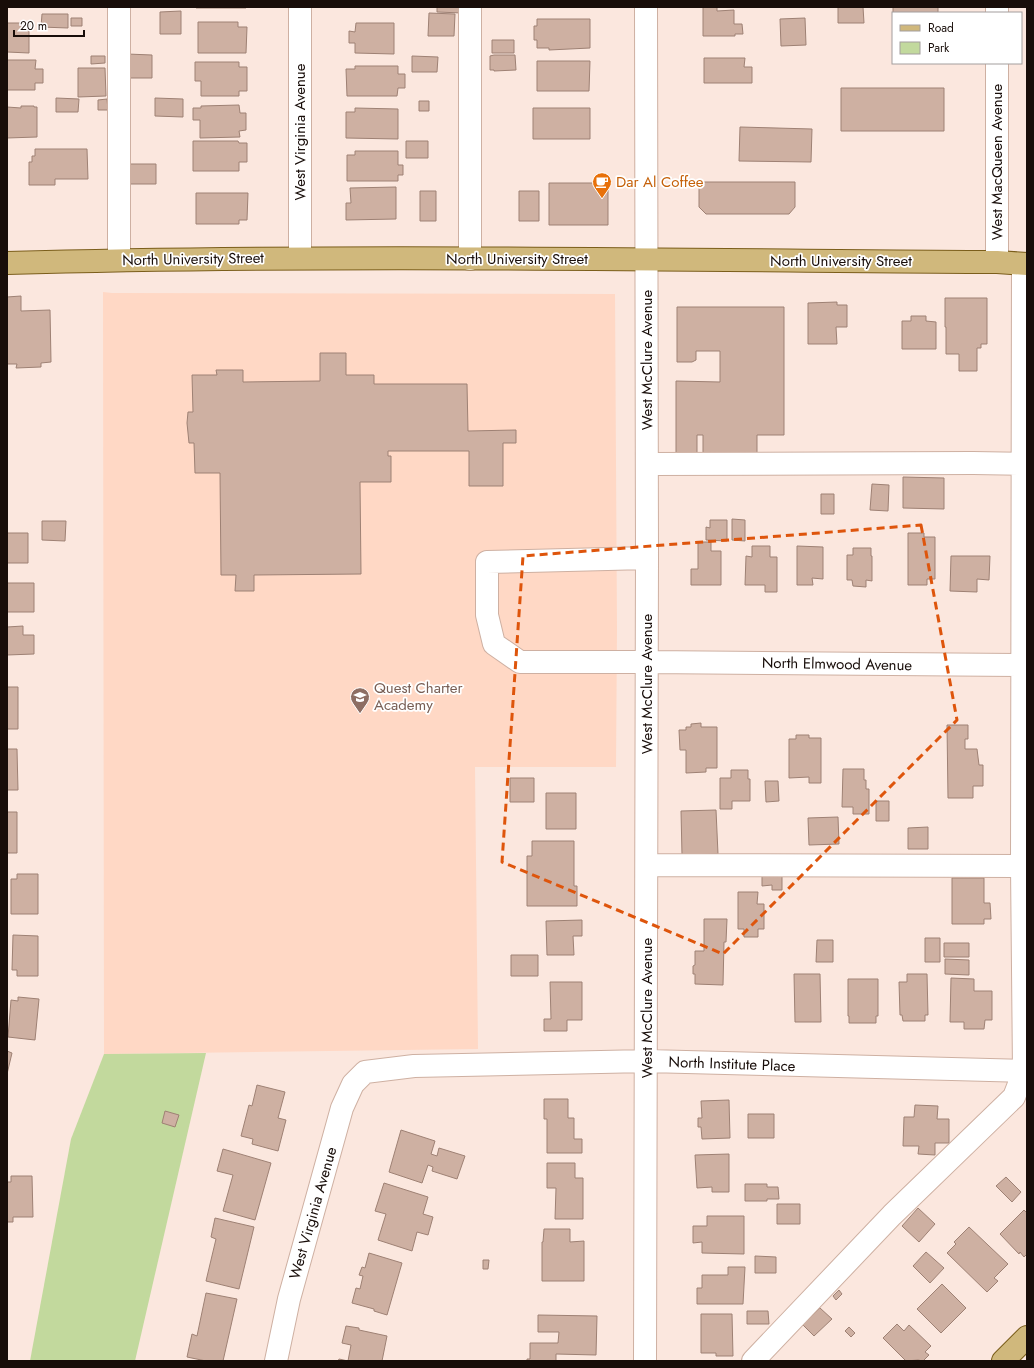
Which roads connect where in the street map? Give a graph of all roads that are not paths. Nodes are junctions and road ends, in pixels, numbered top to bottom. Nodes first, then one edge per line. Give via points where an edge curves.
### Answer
1 (119, 7) edge
2 (300, 7) edge
3 (470, 7) edge
4 (646, 7) edge
5 (997, 64) edge
6 (300, 258) junction
7 (470, 259) junction
8 (119, 260) junction
9 (646, 260) junction
10 (997, 262) junction
11 (7, 263) edge
12 (1025, 264) edge
13 (647, 464) junction
14 (1025, 464) edge
15 (647, 558) junction
16 (647, 662) junction
17 (1025, 666) edge
18 (647, 865) junction
19 (1025, 866) edge
20 (647, 1061) junction
21 (365, 1072) joint
22 (1026, 1072) edge
23 (1027, 1336) edge
24 (276, 1361) edge
25 (645, 1361) edge
26 (753, 1361) edge
27 (1003, 1361) edge

1 - 8 street
2 - 6 street, West Virginia Avenue
3 - 7 street
4 - 9 street, West McClure Avenue
5 - 10 street, West MacQueen Avenue
6 - 7 main road, North University Street
6 - 8 main road, North University Street
7 - 9 main road, North University Street
8 - 11 main road, North University Street
9 - 10 main road, North University Street
9 - 13 street, West McClure Avenue
10 - 12 main road, North University Street
12 - 14 street
13 - 14 street
13 - 15 street, West McClure Avenue
14 - 17 street
15 - 16 street, West McClure Avenue
15 - 16 street, North Elmwood Avenue via 487,562 487,614 494,644 520,662
16 - 17 street, North Elmwood Avenue
16 - 18 street, West McClure Avenue
17 - 19 street
18 - 19 street
18 - 20 street, West McClure Avenue
19 - 22 street
20 - 21 street, North Institute Place via 414,1066
20 - 22 street, North Institute Place
20 - 25 street, West McClure Avenue
21 - 24 street, West Virginia Avenue via 353,1084 342,1108 290,1292
22 - 26 street via 1014,1097 892,1216
23 - 27 main road

